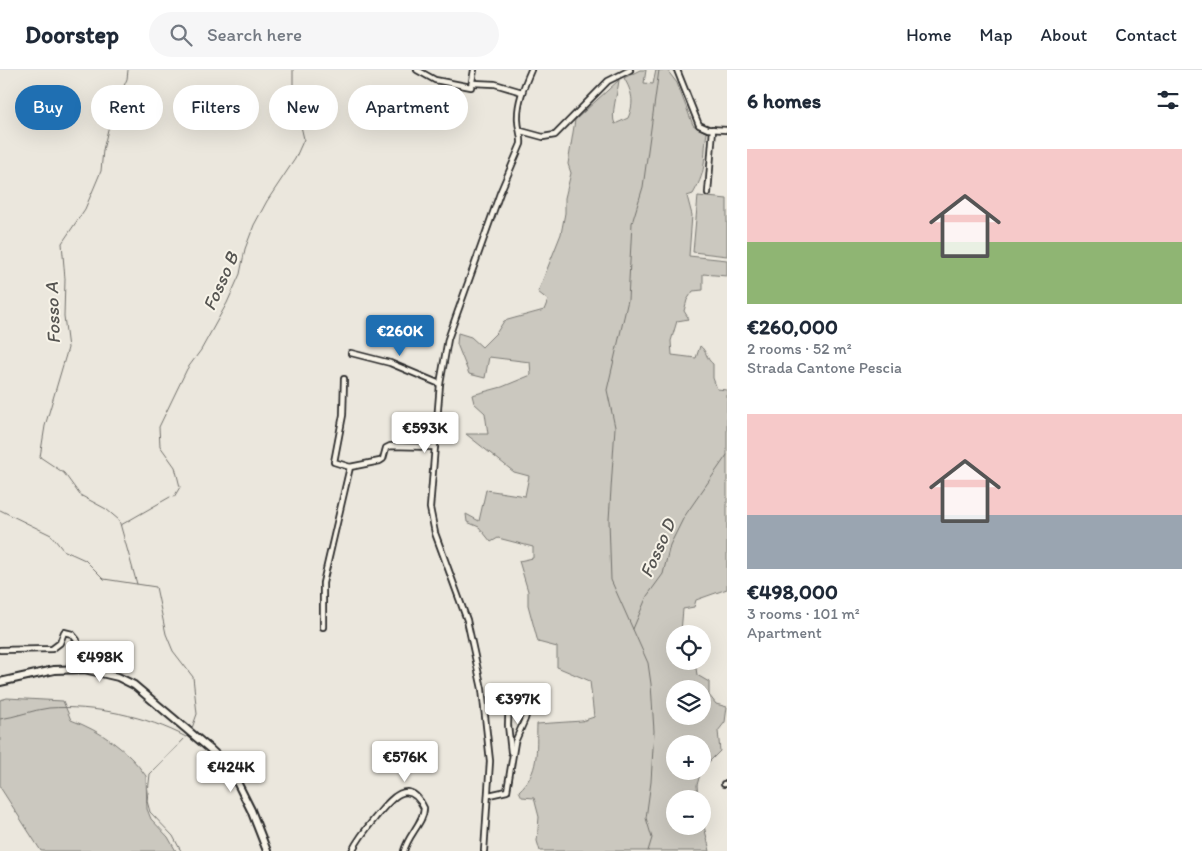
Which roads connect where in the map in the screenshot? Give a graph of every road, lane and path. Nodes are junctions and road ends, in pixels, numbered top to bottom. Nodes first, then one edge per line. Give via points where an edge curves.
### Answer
1 (418, 70) edge
2 (474, 70) edge
3 (531, 70) edge
4 (630, 70) edge
5 (678, 70) edge
6 (473, 83) junction
7 (522, 92) junction
8 (713, 130) junction
9 (727, 130) edge
10 (521, 131) junction
11 (708, 193) dead end
12 (351, 353) dead end
13 (344, 379) dead end
14 (440, 384) junction
15 (435, 447) junction
16 (350, 467) junction
17 (323, 627) dead end
18 (0, 650) edge
19 (69, 669) junction
20 (0, 682) edge
21 (533, 691) dead end
22 (509, 698) dead end
23 (512, 753) junction
24 (489, 795) junction
25 (267, 851) edge
26 (352, 851) edge
27 (404, 851) edge
28 (484, 851) edge

1 - 6 street via 425,76 444,82 471,87
2 - 6 street
3 - 7 street
4 - 10 street via 608,81 555,134 543,138
5 - 8 street via 695,118 703,128
6 - 7 street via 495,84
7 - 10 street via 518,119
8 - 9 street
8 - 11 street
10 - 14 street via 521,144 448,339
12 - 14 street via 390,363
13 - 16 street via 343,415 334,462
14 - 15 street
15 - 16 street via 390,446 380,461
15 - 24 street via 430,508 435,533 476,654 488,725
16 - 17 street via 323,582
18 - 19 street via 52,649 60,643 64,632 72,634 77,640
19 - 20 street
19 - 25 street via 101,672 134,685 188,729 230,768
21 - 23 street
22 - 23 street
23 - 24 street via 507,791
24 - 28 street
26 - 27 street via 387,803 401,792 415,796 424,808 424,814 408,838

